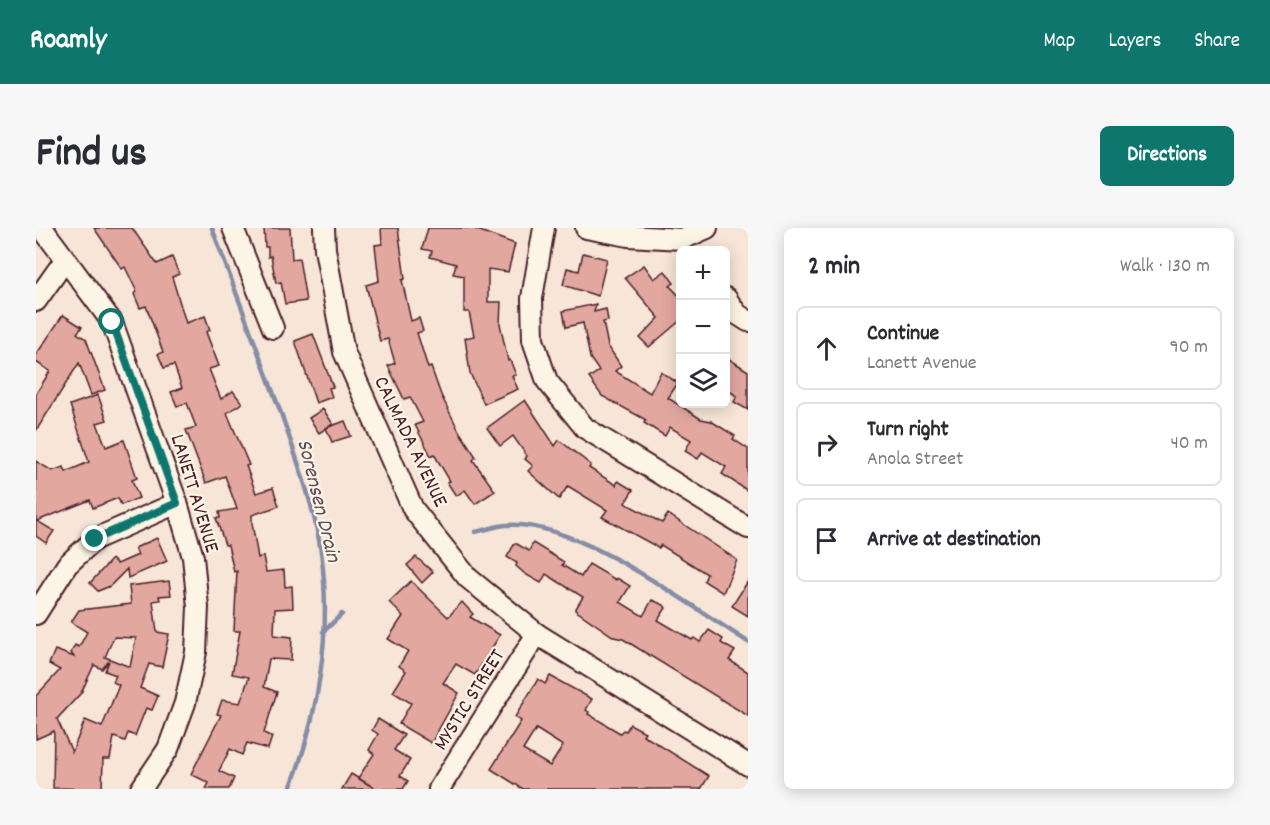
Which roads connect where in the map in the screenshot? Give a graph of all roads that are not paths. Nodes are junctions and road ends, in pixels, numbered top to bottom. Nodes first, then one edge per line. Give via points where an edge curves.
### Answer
1 (42, 228) edge
2 (233, 228) edge
3 (324, 228) edge
4 (544, 228) edge
5 (586, 228) edge
6 (707, 228) edge
7 (686, 245) edge
8 (65, 260) junction
9 (727, 300) edge
10 (36, 301) edge
11 (748, 321) edge
12 (273, 328) dead end
13 (177, 503) junction
14 (748, 528) edge
15 (36, 614) edge
16 (537, 634) junction
17 (748, 765) edge
18 (447, 786) edge
19 (141, 789) edge

1 - 8 street, LANETT AVENUE
2 - 12 street
3 - 16 street, CALMADA AVENUE via 344,352 413,509 468,578
4 - 14 street via 532,298 532,340 547,381 585,428
5 - 7 street
6 - 7 street
8 - 10 street
8 - 13 street, LANETT AVENUE via 112,322
9 - 11 street
13 - 15 street via 95,539 68,565
13 - 19 street, LANETT AVENUE via 193,557 198,607 196,652 185,703 168,749
16 - 17 street, CALMADA AVENUE
16 - 18 street, MYSTIC STREET

